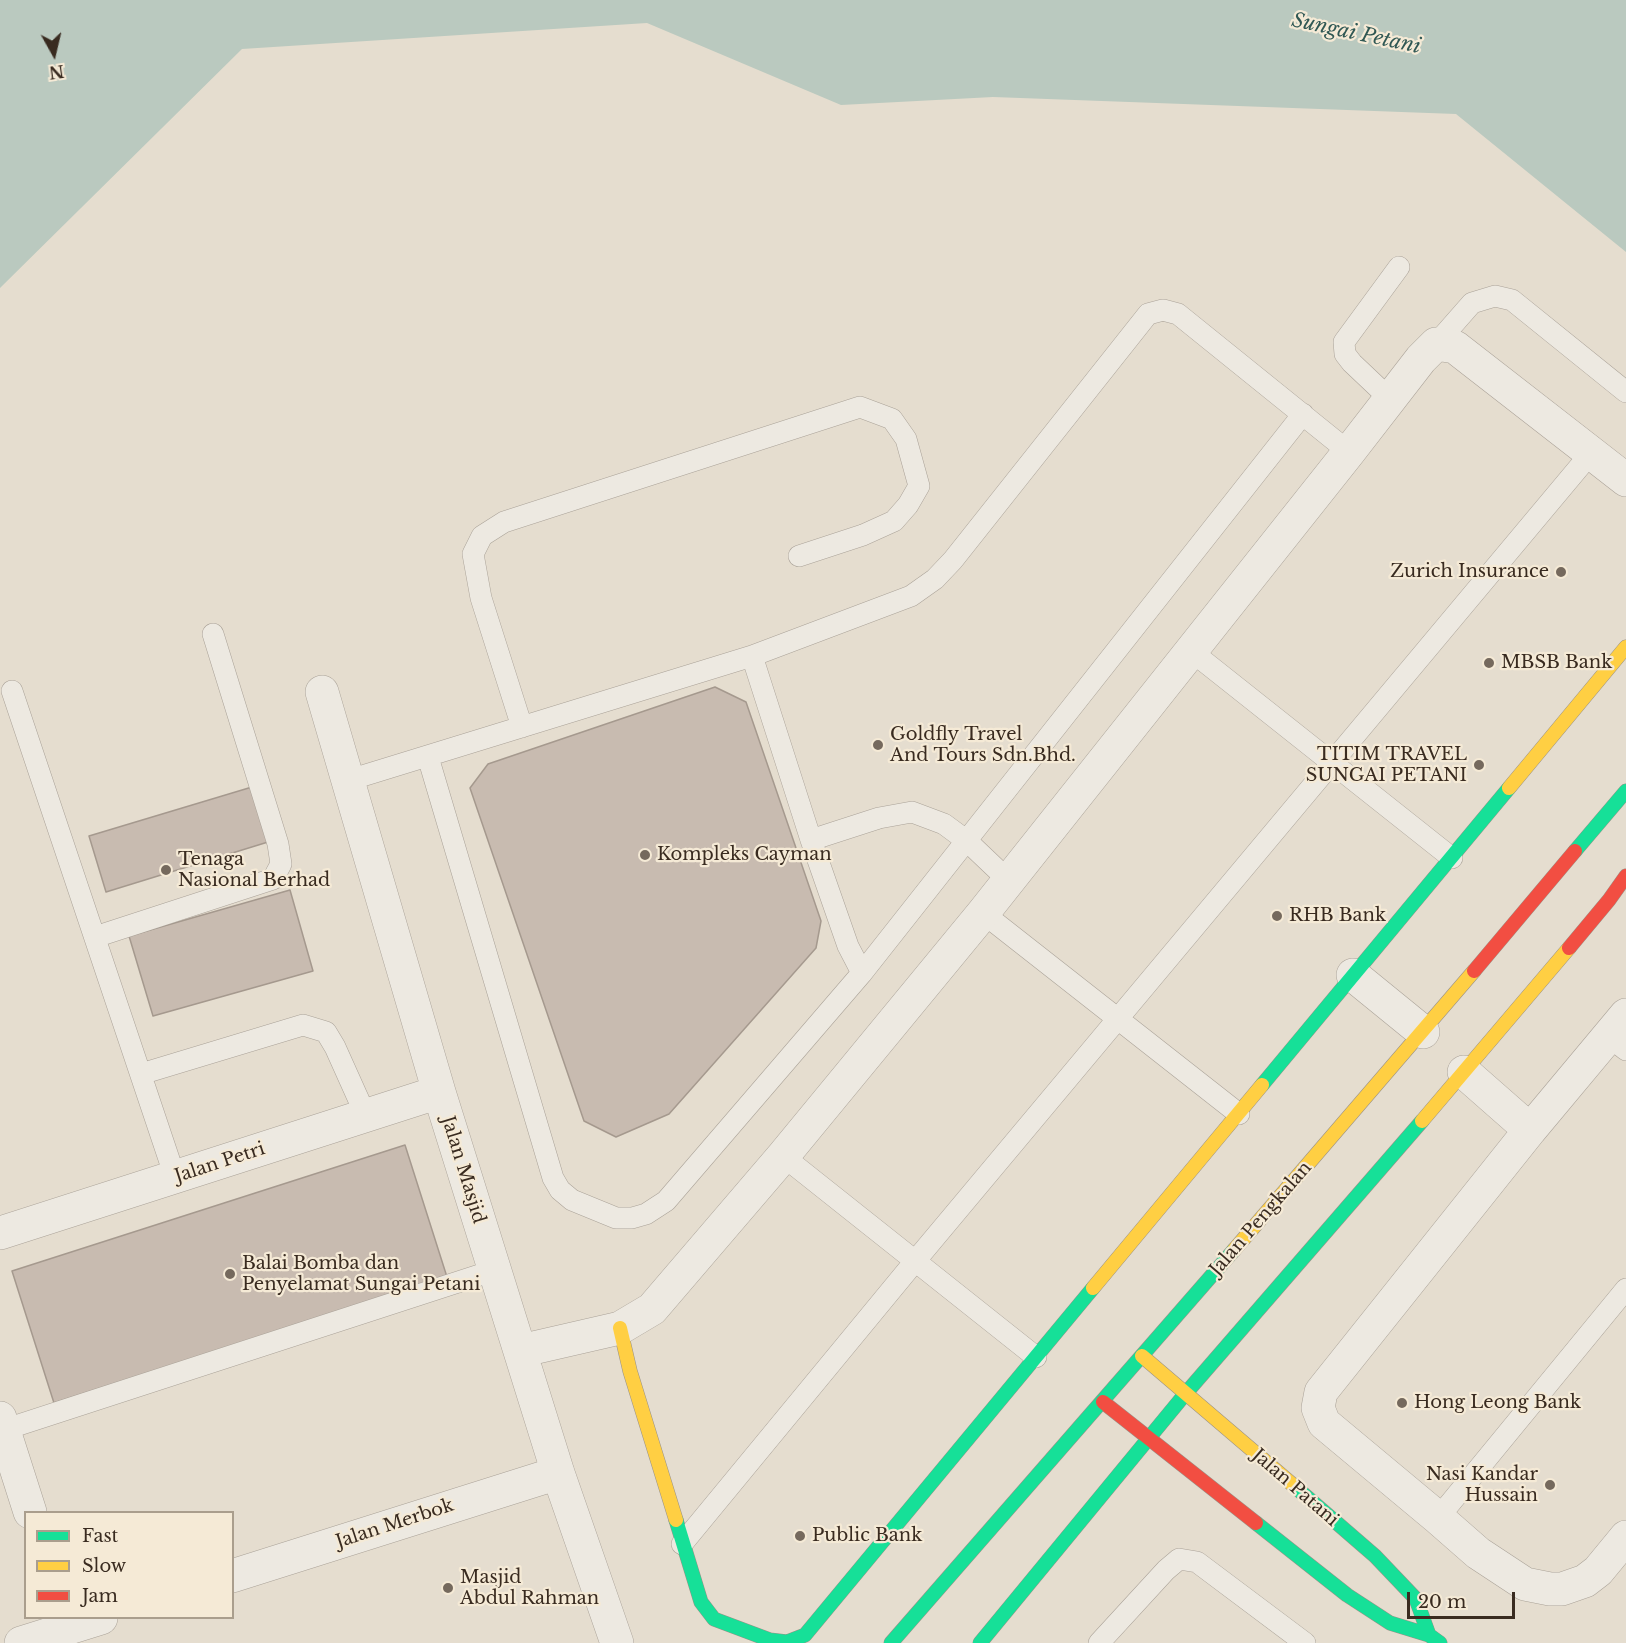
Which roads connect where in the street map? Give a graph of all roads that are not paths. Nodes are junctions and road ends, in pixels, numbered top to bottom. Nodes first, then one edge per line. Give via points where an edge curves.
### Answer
1 (1399, 267) dead end
2 (1436, 344) junction
3 (1626, 392) edge
4 (1390, 399) junction
5 (1304, 414) junction
6 (1349, 452) junction
7 (1591, 453) junction
8 (1626, 480) edge
9 (799, 556) dead end
10 (213, 634) dead end
11 (1626, 647) edge
12 (1191, 651) junction
13 (752, 656) junction
14 (12, 691) dead end
15 (322, 692) dead end
16 (522, 727) junction
17 (428, 757) junction
18 (1332, 764) junction
19 (346, 781) junction
20 (1626, 791) edge
21 (811, 840) junction
22 (967, 842) junction
23 (1452, 858) junction
24 (1626, 876) edge
25 (1008, 880) junction
26 (983, 913) junction
27 (95, 937) junction
28 (862, 972) junction
29 (1353, 975) junction
30 (1118, 1019) junction
31 (1423, 1032) junction
32 (1620, 1034) edge
33 (1464, 1072) junction
34 (141, 1074) junction
35 (439, 1092) junction
36 (1239, 1114) junction
37 (366, 1116) junction
38 (1530, 1130) junction
39 (783, 1156) junction
40 (175, 1177) junction
41 (0, 1233) edge
42 (916, 1260) junction
43 (495, 1270) junction
44 (1626, 1289) edge
45 (620, 1328) junction
46 (520, 1351) junction
47 (1142, 1356) junction
48 (1036, 1357) junction
49 (1186, 1393) junction
50 (1103, 1402) junction
51 (1, 1426) edge
52 (1150, 1439) junction
53 (558, 1473) junction
54 (30, 1511) edge
55 (1438, 1518) junction
56 (1626, 1537) edge
57 (682, 1544) junction
58 (234, 1575) edge
59 (89, 1619) edge
60 (66, 1623) edge
61 (1434, 1639) edge
62 (1295, 1640) edge
63 (21, 1643) edge
64 (617, 1643) edge
65 (891, 1643) edge
66 (980, 1643) edge
67 (1099, 1643) edge

1 - 4 lane via 1344,342 1345,354 1352,363
2 - 3 lane via 1472,303 1495,296 1512,300
2 - 4 street
2 - 7 street via 1455,347
4 - 6 street
5 - 6 lane
5 - 13 lane via 1178,314 1163,310 1148,314 935,579 911,596
5 - 22 lane
6 - 12 street
7 - 8 street
7 - 18 lane
9 - 16 lane via 894,521 908,505 919,486 906,439 892,419 860,407 504,522 482,536 473,554 481,598
10 - 27 lane via 281,864 273,879
11 - 23 main road
12 - 18 lane
12 - 25 street
13 - 16 lane
13 - 21 lane
14 - 27 lane
15 - 19 street, Jalan Masjid
16 - 17 lane
17 - 19 lane
17 - 28 lane via 553,1178 572,1200 615,1218 646,1214 666,1201
18 - 23 lane
18 - 30 lane
19 - 35 street, Jalan Masjid
20 - 31 main road, Jalan Pengkalan
21 - 22 lane via 879,818 912,812 944,824
21 - 28 lane via 848,946
22 - 25 lane
22 - 28 lane
23 - 29 main road
24 - 33 main road
25 - 26 street
26 - 30 lane
26 - 39 street
27 - 34 lane
29 - 31 street
29 - 36 main road
30 - 36 lane
30 - 42 lane
31 - 47 main road, Jalan Pengkalan
32 - 38 street
33 - 38 street
33 - 49 main road
34 - 37 lane via 303,1025 326,1032
34 - 40 lane
35 - 37 street, Jalan Petri
35 - 43 street, Jalan Masjid
36 - 48 main road
37 - 40 street, Jalan Petri
38 - 55 street via 1321,1392 1318,1401 1324,1423
39 - 42 lane
39 - 45 street via 652,1309
40 - 41 street, Jalan Petri
42 - 48 lane
42 - 57 lane
43 - 46 street, Jalan Masjid
43 - 51 lane
44 - 55 lane
45 - 46 street
45 - 57 main road
46 - 53 street, Jalan Masjid
47 - 49 main road, Jalan Patani
47 - 50 main road, Jalan Pengkalan
48 - 57 main road via 805,1635 787,1642 770,1640 714,1619 701,1602
49 - 52 main road
49 - 61 main road, Jalan Patani via 1375,1556 1416,1599
50 - 52 main road, Jalan Patani
50 - 65 main road, Jalan Pengkalan
51 - 54 street
52 - 61 main road, Jalan Patani via 1347,1595 1390,1623
52 - 66 main road
53 - 58 street, Jalan Merbok
53 - 64 street, Jalan Masjid
55 - 56 street via 1514,1578 1550,1589 1585,1581
59 - 60 street
60 - 63 street
62 - 67 lane via 1197,1562 1179,1559

